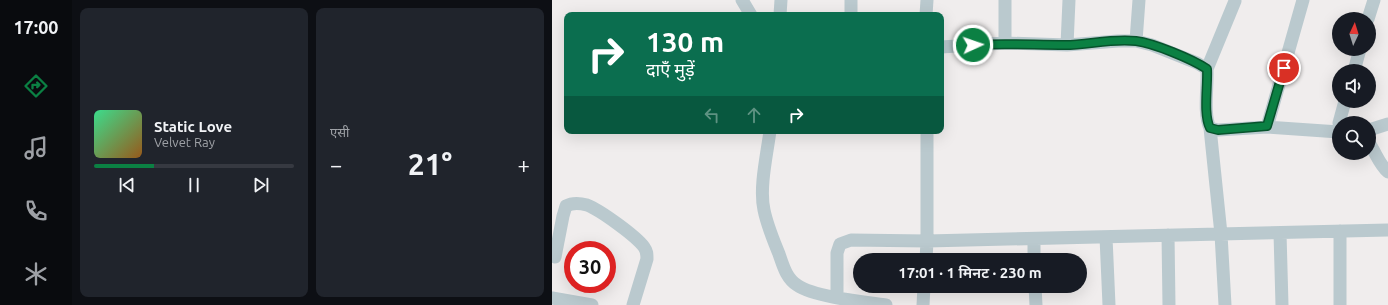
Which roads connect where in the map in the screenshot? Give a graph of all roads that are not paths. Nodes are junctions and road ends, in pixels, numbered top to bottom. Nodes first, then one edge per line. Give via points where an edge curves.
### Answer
1 (742, 0) edge
2 (781, 0) edge
3 (851, 0) edge
4 (927, 0) edge
5 (1005, 0) edge
6 (1069, 0) edge
7 (1139, 0) edge
8 (1303, 0) edge
9 (1374, 0) edge
10 (1235, 1) edge
11 (749, 12) edge
12 (780, 12) edge
13 (851, 12) edge
14 (926, 12) edge
15 (1370, 12) edge
16 (1136, 41) junction
17 (1005, 43) junction
18 (1067, 45) junction
19 (944, 47) edge
20 (1207, 69) junction
21 (1388, 124) edge
22 (1267, 126) junction
23 (1210, 128) junction
24 (1332, 128) edge
25 (1376, 128) edge
26 (770, 134) edge
27 (927, 134) edge
28 (1376, 153) edge
29 (1388, 172) edge
30 (1388, 230) edge
31 (1340, 231) junction
32 (1280, 232) junction
33 (1221, 234) junction
34 (1168, 235) junction
35 (1106, 237) junction
36 (1034, 239) junction
37 (927, 241) junction
38 (926, 253) edge
39 (1034, 253) edge
40 (555, 257) dead end
41 (924, 293) edge
42 (1035, 293) edge
43 (837, 297) junction
44 (558, 301) edge
45 (592, 305) edge
46 (633, 305) edge
47 (886, 305) edge
48 (923, 305) edge
49 (1036, 305) edge
50 (1108, 305) edge
51 (1169, 305) edge
52 (1225, 305) edge
53 (1282, 305) edge
54 (1340, 305) edge

1 - 11 street
2 - 12 street
3 - 13 street
4 - 14 street
5 - 17 street
6 - 18 street
7 - 16 street
8 - 22 street
9 - 15 street
10 - 20 street
16 - 18 street
16 - 20 street via 1152,45
17 - 18 street
17 - 19 street
20 - 23 street via 1206,115
21 - 25 street
22 - 23 street via 1218,130
22 - 24 street
23 - 33 street
26 - 43 street via 763,187 764,209 786,273 798,286
27 - 37 street
28 - 29 street
30 - 31 street
31 - 32 street
31 - 54 street
32 - 33 street
32 - 53 street
33 - 34 street
33 - 52 street
34 - 35 street
34 - 51 street
35 - 36 street
35 - 50 street
36 - 37 street
36 - 39 street
37 - 38 street
37 - 43 street via 851,240 840,244
40 - 46 street via 566,206 580,204 600,213 636,238 647,253
41 - 48 street
42 - 49 street
43 - 47 street
44 - 45 street

